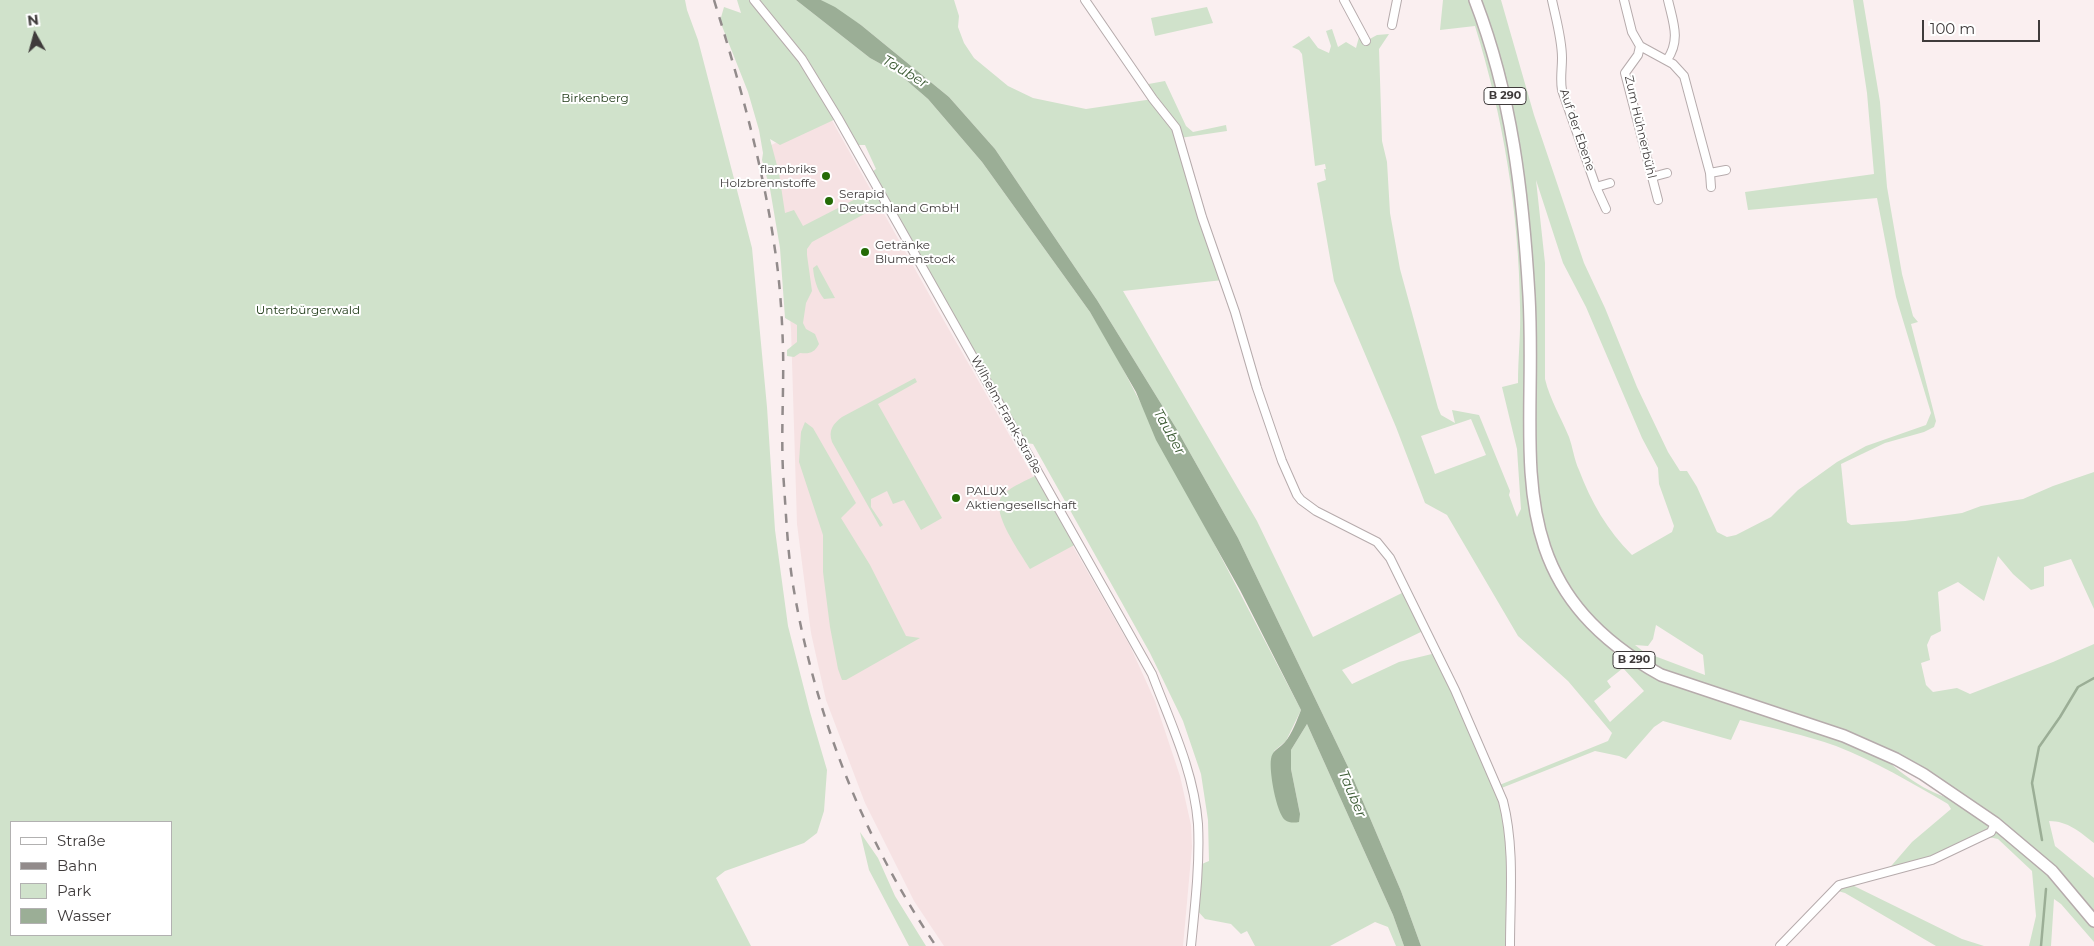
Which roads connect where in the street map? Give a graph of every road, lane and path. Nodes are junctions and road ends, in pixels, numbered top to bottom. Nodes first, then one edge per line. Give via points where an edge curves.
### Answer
1 (754, 0) edge
2 (1085, 0) edge
3 (1344, 0) edge
4 (1397, 0) edge
5 (1475, 0) edge
6 (1552, 0) edge
7 (1624, 0) edge
8 (1668, 0) edge
9 (1392, 25) dead end
10 (1366, 41) dead end
11 (1640, 46) junction
12 (1667, 60) junction
13 (1726, 170) dead end
14 (1667, 173) dead end
15 (1710, 174) junction
16 (1652, 177) junction
17 (1610, 184) dead end
18 (1596, 187) junction
19 (1711, 187) dead end
20 (1658, 200) dead end
21 (1606, 210) dead end
22 (1995, 822) junction
23 (2094, 921) edge
24 (1191, 946) edge
25 (1510, 946) edge
26 (1780, 946) edge

1 - 24 street, Wilhelm-Frank-Straße via 802,59 838,118 1152,674 1185,760 1198,823
2 - 25 street via 1176,128 1282,461 1297,495 1316,511 1382,547 1455,690 1504,801 1510,860
3 - 10 street
4 - 9 street
5 - 22 main road, B 290 via 1489,36 1507,104 1520,183 1529,296 1531,368 1528,435 1532,493 1548,560 1569,594 1612,643 1662,675 1844,736 1923,774
6 - 18 street, Auf der Ebene via 1562,58 1562,90
7 - 11 street via 1632,32
8 - 12 street via 1676,39 1674,51
11 - 12 street
11 - 16 street, Zum Hühnerbühl via 1625,73
12 - 15 street via 1684,76
13 - 15 street
14 - 16 street
15 - 19 street
16 - 20 street, Zum Hühnerbühl
17 - 18 street, Auf der Ebene
18 - 21 street
22 - 23 main road, B 290 via 2052,871
22 - 26 street via 1990,832 1932,860 1839,885

